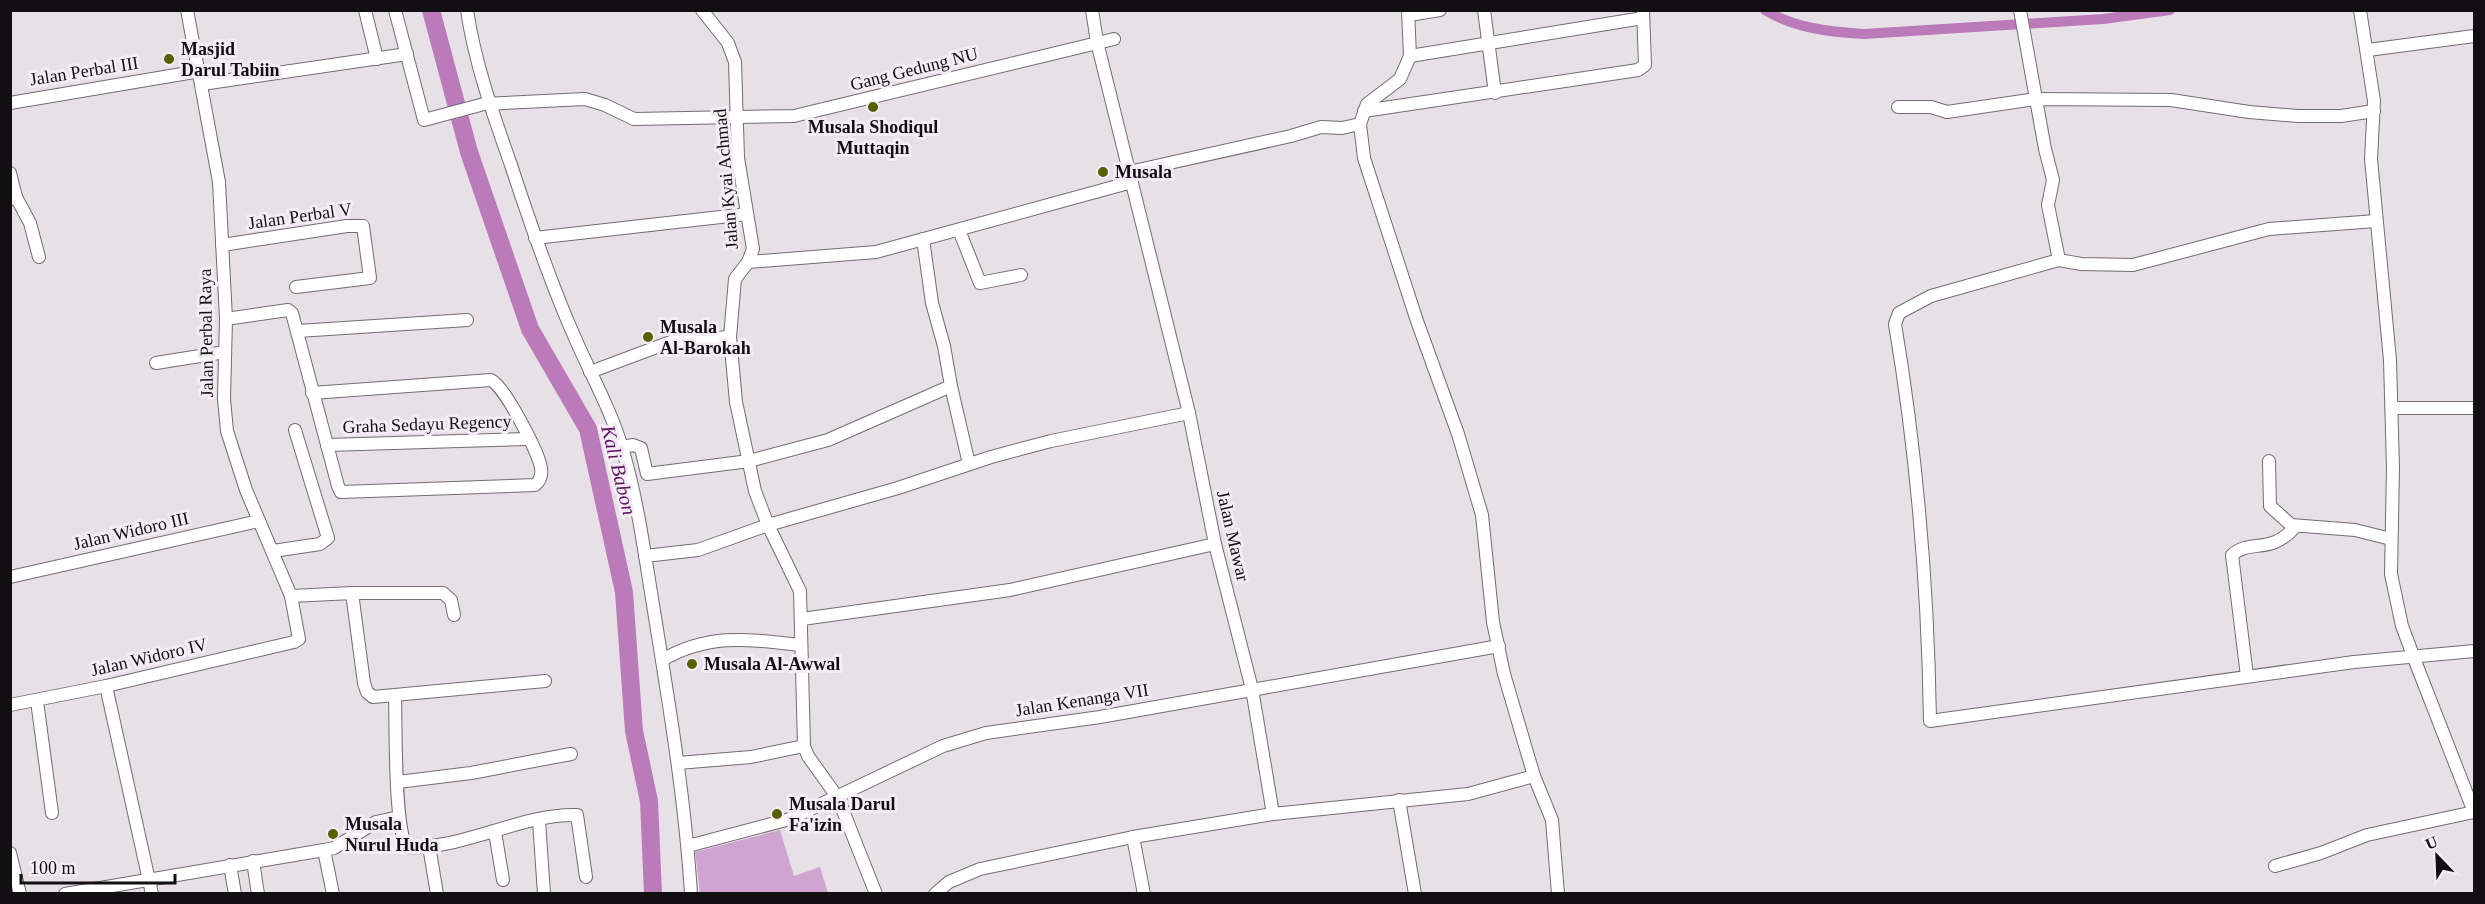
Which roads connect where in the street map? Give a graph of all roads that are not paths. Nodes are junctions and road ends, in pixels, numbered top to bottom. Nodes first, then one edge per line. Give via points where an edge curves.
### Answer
1 (187, 10) edge
2 (365, 10) edge
3 (395, 10) edge
4 (467, 10) edge
5 (702, 10) edge
6 (1092, 10) edge
7 (1440, 10) edge
8 (1484, 10) edge
9 (2360, 10) edge
10 (1409, 13) edge
11 (2020, 13) edge
12 (1643, 14) edge
13 (2475, 36) edge
14 (1113, 39) dead end
15 (1097, 42) junction
16 (1490, 43) junction
17 (2368, 50) junction
18 (407, 54) junction
19 (1410, 56) junction
20 (377, 59) junction
21 (201, 77) junction
22 (1495, 93) junction
23 (2036, 99) junction
24 (10, 103) edge
25 (487, 103) junction
26 (1898, 107) dead end
27 (1365, 111) junction
28 (2374, 111) junction
29 (738, 118) junction
30 (1360, 124) junction
31 (10, 173) edge
32 (1131, 177) junction
33 (13, 198) edge
34 (747, 214) junction
35 (2376, 221) junction
36 (959, 230) junction
37 (535, 238) junction
38 (923, 239) junction
39 (222, 245) junction
40 (39, 257) dead end
41 (2059, 260) junction
42 (748, 262) junction
43 (1021, 275) dead end
44 (296, 287) dead end
45 (226, 319) junction
46 (467, 320) dead end
47 (298, 331) junction
48 (730, 337) junction
49 (225, 352) junction
50 (156, 363) dead end
51 (590, 372) junction
52 (951, 386) junction
53 (312, 393) junction
54 (2392, 408) junction
55 (2475, 408) edge
56 (1189, 413) junction
57 (296, 430) dead end
58 (528, 439) junction
59 (327, 445) junction
60 (622, 447) junction
61 (750, 461) junction
62 (2269, 461) dead end
63 (969, 464) junction
64 (259, 521) junction
65 (768, 525) junction
66 (2296, 526) junction
67 (2391, 539) junction
68 (1215, 544) junction
69 (273, 551) junction
70 (645, 556) junction
71 (10, 577) edge
72 (352, 593) junction
73 (291, 596) junction
74 (454, 615) dead end
75 (802, 619) junction
76 (294, 642) joint
77 (800, 645) junction
78 (1499, 646) junction
79 (2475, 651) edge
80 (2414, 658) junction
81 (662, 660) junction
82 (2247, 676) junction
83 (545, 681) dead end
84 (106, 686) junction
85 (1252, 689) junction
86 (395, 697) junction
87 (37, 701) junction
88 (10, 705) edge
89 (804, 746) junction
90 (571, 754) dead end
91 (678, 763) junction
92 (1534, 776) junction
93 (398, 782) junction
94 (838, 798) junction
95 (1399, 800) junction
96 (2474, 812) edge
97 (52, 813) dead end
98 (1273, 814) junction
99 (399, 817) junction
100 (539, 821) junction
101 (495, 832) junction
102 (1133, 837) junction
103 (429, 846) junction
104 (688, 846) junction
105 (324, 850) junction
106 (10, 852) edge
107 (253, 861) junction
108 (230, 865) junction
109 (2275, 866) dead end
110 (586, 877) dead end
111 (150, 879) junction
112 (503, 880) dead end
113 (20, 894) edge
114 (65, 894) edge
115 (152, 894) edge
116 (235, 894) edge
117 (258, 894) edge
118 (333, 894) edge
119 (437, 894) edge
120 (544, 894) edge
121 (691, 894) edge
122 (876, 894) edge
123 (935, 894) edge
124 (1144, 894) edge
125 (1415, 894) edge
126 (1558, 894) edge

1 - 21 street, Jalan Perbal Raya
2 - 20 street
3 - 18 street
4 - 25 street
5 - 29 street, Jalan Kyai Achmad via 731,49
6 - 15 street, Jalan Mawar
7 - 10 street
8 - 16 street
9 - 17 street
10 - 19 street
11 - 23 street
12 - 16 street
12 - 22 street via 1642,68
13 - 17 street
14 - 15 street, Gang Gedung NU
15 - 29 street, Gang Gedung NU via 801,116
15 - 32 street, Jalan Mawar
16 - 19 street
16 - 22 street
17 - 28 street
18 - 20 street, Jalan Perbal III
18 - 25 street, Gang Gedung NU via 424,120
19 - 27 street via 1400,79 1373,97
20 - 21 street, Jalan Perbal III
21 - 24 street, Jalan Perbal III
21 - 39 street, Jalan Perbal Raya via 219,182
22 - 27 street
23 - 26 street via 1947,112 1931,107
23 - 28 street via 2170,100 2298,116
23 - 41 street via 2053,180 2048,205
25 - 29 street, Gang Gedung NU via 585,99 634,119
25 - 37 street
27 - 30 street
28 - 35 street via 2371,159
29 - 34 street, Jalan Kyai Achmad via 738,158
30 - 32 street via 1321,127
30 - 78 street via 1366,165 1482,515
31 - 33 street
32 - 36 street
32 - 56 street, Jalan Mawar
33 - 40 street via 30,224
34 - 37 street
34 - 42 street, Jalan Kyai Achmad via 753,249
35 - 41 street via 2269,229 2133,265
35 - 54 street
36 - 38 street
36 - 43 street via 980,282
37 - 51 street
38 - 42 street via 876,252
38 - 52 street via 932,303
39 - 44 street, Jalan Perbal V via 363,226 370,279
39 - 45 street, Jalan Perbal Raya
41 - 82 street via 1931,296 1904,308 1896,317 1926,589 1930,721 2107,699
42 - 48 street, Jalan Kyai Achmad via 735,279
45 - 47 street, Graha Sedayu Regency via 288,310
45 - 49 street, Jalan Perbal Raya
46 - 47 street
47 - 53 street, Graha Sedayu Regency
48 - 51 street via 668,342
48 - 61 street, Jalan Kyai Achmad via 736,402
49 - 50 street
49 - 64 street, Jalan Perbal Raya via 227,431
51 - 60 street
52 - 61 street via 828,440
52 - 63 street
53 - 58 street via 491,380 498,383
53 - 59 street, Graha Sedayu Regency
54 - 55 street
54 - 67 street
56 - 63 street via 1051,441
56 - 68 street, Jalan Mawar
57 - 69 street via 328,538 320,544
58 - 59 street, Graha Sedayu Regency
58 - 59 street, Graha Sedayu Regency via 541,470 535,485 348,494 338,486
60 - 61 street via 641,448 647,474
60 - 70 street
61 - 65 street, Jalan Kyai Achmad via 755,491
62 - 66 street via 2270,506 2284,521
63 - 65 street
64 - 69 street, Jalan Perbal Raya
64 - 71 street, Jalan Widoro III
65 - 70 street via 698,550
65 - 75 street, Jalan Kyai Achmad via 800,591
66 - 67 street via 2355,530
66 - 82 street via 2278,543 2242,549 2232,555
67 - 80 street via 2391,574 2402,626
68 - 75 street via 1010,590
68 - 85 street, Jalan Mawar
69 - 73 street, Jalan Perbal Raya
70 - 81 street
72 - 73 street
72 - 74 street via 443,593 451,600
72 - 86 street via 368,692 373,697
73 - 76 street, Jalan Perbal Raya via 300,633
75 - 77 street, Jalan Kyai Achmad
76 - 84 street, Jalan Widoro IV
77 - 81 street via 739,638 682,648
77 - 89 street, Jalan Kyai Achmad
78 - 85 street, Jalan Kenanga VII
78 - 92 street
79 - 80 street
80 - 82 street
80 - 96 street
81 - 91 street
83 - 86 street
84 - 87 street, Jalan Widoro IV
84 - 111 street
85 - 94 street, Jalan Kenanga VII via 965,738
85 - 98 street, Jalan Mawar
86 - 93 street
87 - 88 street, Jalan Widoro IV
87 - 97 street
89 - 91 street via 751,757
89 - 94 street
90 - 93 street
91 - 104 street
92 - 95 street via 1468,794
92 - 126 street via 1552,820
93 - 99 street
94 - 104 street, Jalan Kenanga VII via 790,819
94 - 122 street
95 - 98 street
95 - 125 street
96 - 109 street via 2367,835
98 - 102 street
99 - 103 street via 407,848
99 - 105 street via 376,822
100 - 101 street
100 - 110 street via 579,817
100 - 120 street
101 - 103 street
101 - 112 street
102 - 123 street via 980,869 950,882
102 - 124 street
103 - 119 street
104 - 121 street
105 - 107 street
105 - 118 street
106 - 113 street
107 - 108 street
107 - 117 street
108 - 111 street
108 - 116 street
111 - 114 street
111 - 115 street

